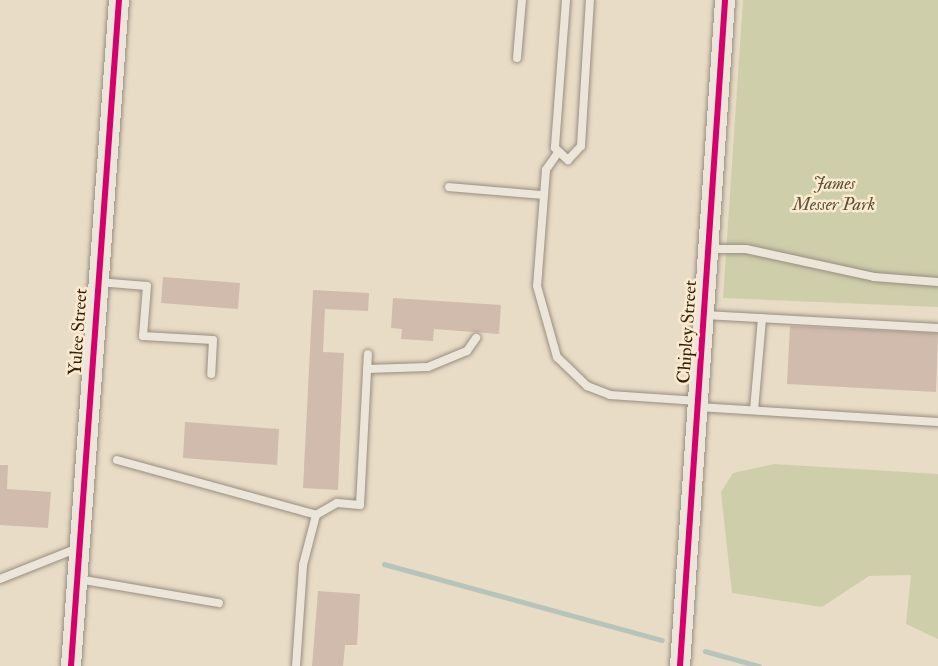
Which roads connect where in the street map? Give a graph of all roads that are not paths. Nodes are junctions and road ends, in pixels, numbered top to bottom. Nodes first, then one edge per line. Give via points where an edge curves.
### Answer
1 (119, 0) edge
2 (522, 0) edge
3 (566, 0) edge
4 (590, 0) edge
5 (725, 0) edge
6 (517, 58) dead end
7 (557, 154) junction
8 (449, 187) dead end
9 (543, 195) junction
10 (708, 249) junction
11 (98, 282) junction
12 (938, 282) edge
13 (704, 315) junction
14 (762, 318) junction
15 (938, 328) edge
16 (476, 338) dead end
17 (368, 354) dead end
18 (367, 369) junction
19 (211, 374) dead end
20 (698, 404) junction
21 (754, 410) junction
22 (938, 422) edge
23 (117, 460) dead end
24 (315, 515) junction
25 (78, 548) junction
26 (76, 578) junction
27 (0, 579) edge
28 (219, 603) dead end
29 (71, 666) edge
30 (296, 666) edge
31 (680, 666) edge

1 - 11 street, Yulee Street
2 - 6 lane
3 - 7 lane
4 - 7 lane via 581,146 568,160
5 - 10 street, Chipley Street
7 - 9 lane via 546,170
8 - 9 lane
9 - 20 lane via 537,285 557,357 587,386 610,395
10 - 12 lane via 746,249 874,277
10 - 13 street, Chipley Street
11 - 19 lane via 147,286 143,336 213,340
11 - 25 street, Yulee Street
13 - 14 lane
13 - 20 street, Chipley Street
14 - 15 lane
14 - 21 lane
16 - 18 lane via 467,351 428,367
17 - 18 lane
18 - 24 lane via 360,505 337,503
20 - 21 lane
20 - 31 street, Chipley Street
21 - 22 lane
23 - 24 lane
24 - 30 lane via 303,565
25 - 26 street, Yulee Street
25 - 27 lane
26 - 28 lane
26 - 29 street, Yulee Street

